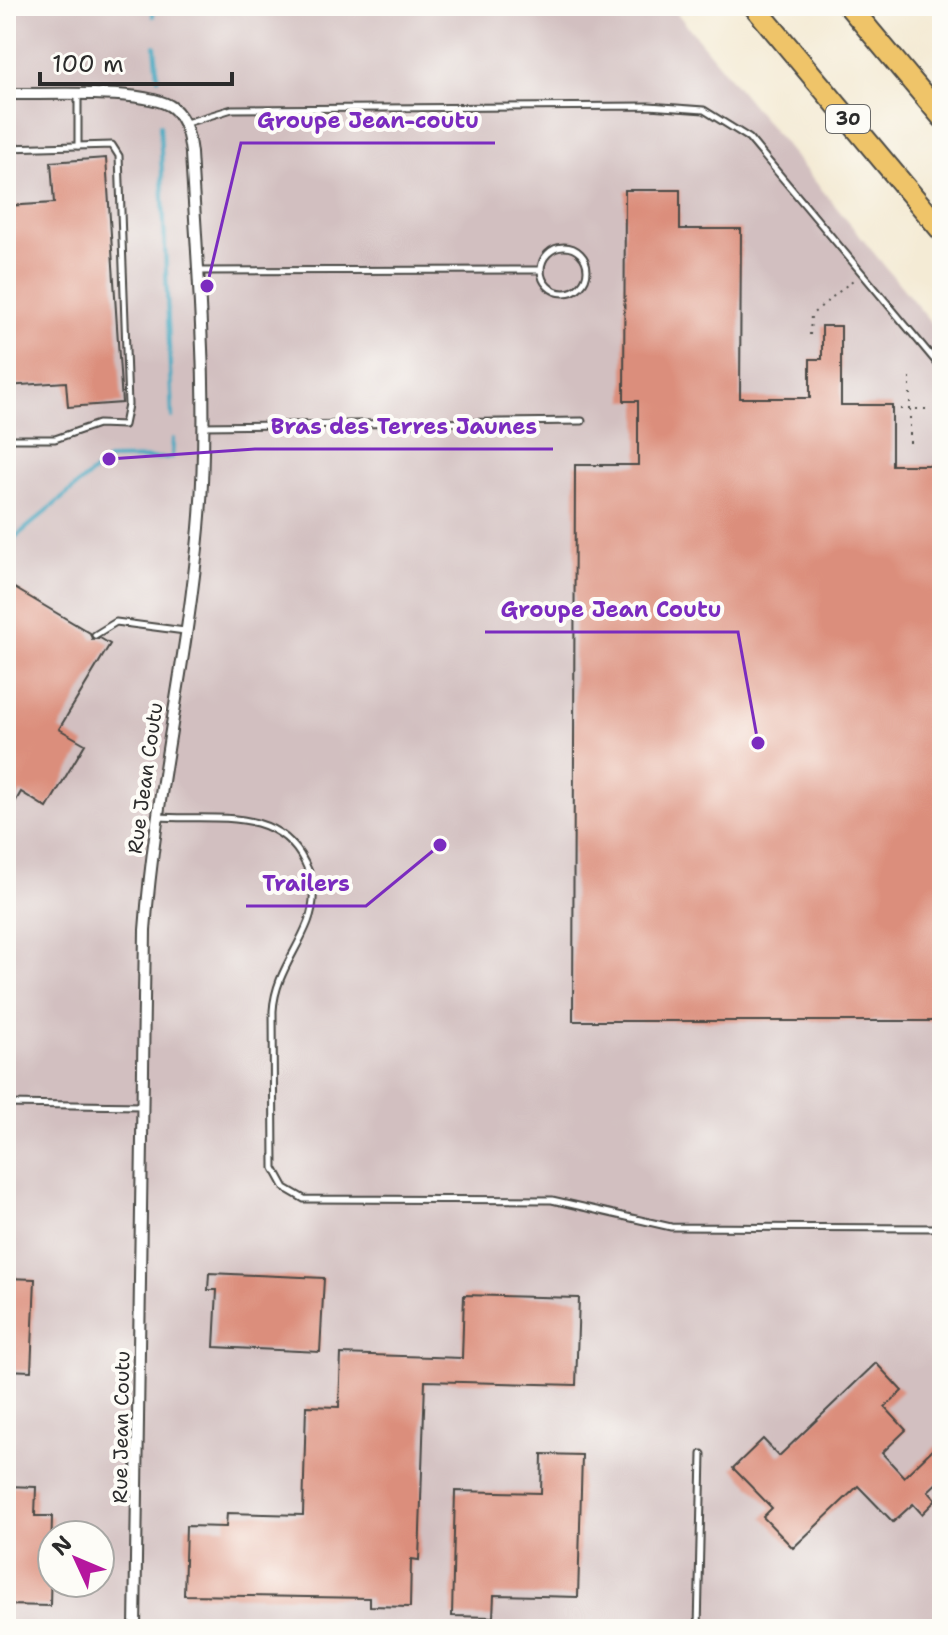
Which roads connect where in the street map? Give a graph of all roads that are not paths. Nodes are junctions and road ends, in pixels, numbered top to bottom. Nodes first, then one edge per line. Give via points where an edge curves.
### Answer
1 (754, 6) edge
2 (849, 6) edge
3 (6, 94) edge
4 (78, 95) junction
5 (942, 117) edge
6 (184, 124) junction
7 (78, 146) junction
8 (6, 148) edge
9 (942, 231) edge
10 (541, 270) junction
11 (196, 271) junction
12 (942, 369) edge
13 (582, 421) dead end
14 (202, 426) junction
15 (6, 439) edge
16 (186, 631) junction
17 (95, 635) dead end
18 (157, 817) junction
19 (6, 1104) edge
20 (142, 1106) junction
21 (942, 1228) edge
22 (702, 1454) dead end
23 (135, 1629) edge
24 (698, 1629) edge

1 - 9 highway, 30
2 - 5 highway
3 - 4 street
4 - 6 street via 153,99 173,108
4 - 7 lane
6 - 11 street, Rue Jean Coutu via 191,153
6 - 12 lane via 232,109 704,110 749,138
7 - 8 lane
7 - 15 lane via 112,145 119,156 128,405 124,425 98,424 55,439
10 - 10 lane via 546,284 565,293 579,288 587,267 580,254 567,247 552,251
10 - 11 lane
11 - 14 street, Rue Jean Coutu
13 - 14 lane
14 - 16 street, Rue Jean Coutu via 199,518
16 - 17 lane via 116,622
16 - 18 street, Rue Jean Coutu
18 - 20 street, Rue Jean Coutu via 145,930
18 - 21 lane via 250,820 277,828 297,846 313,878 314,908 274,990 273,1011 274,1168 285,1188 304,1199 552,1200 671,1227
19 - 20 lane
20 - 23 street, Rue Jean Coutu
22 - 24 lane

